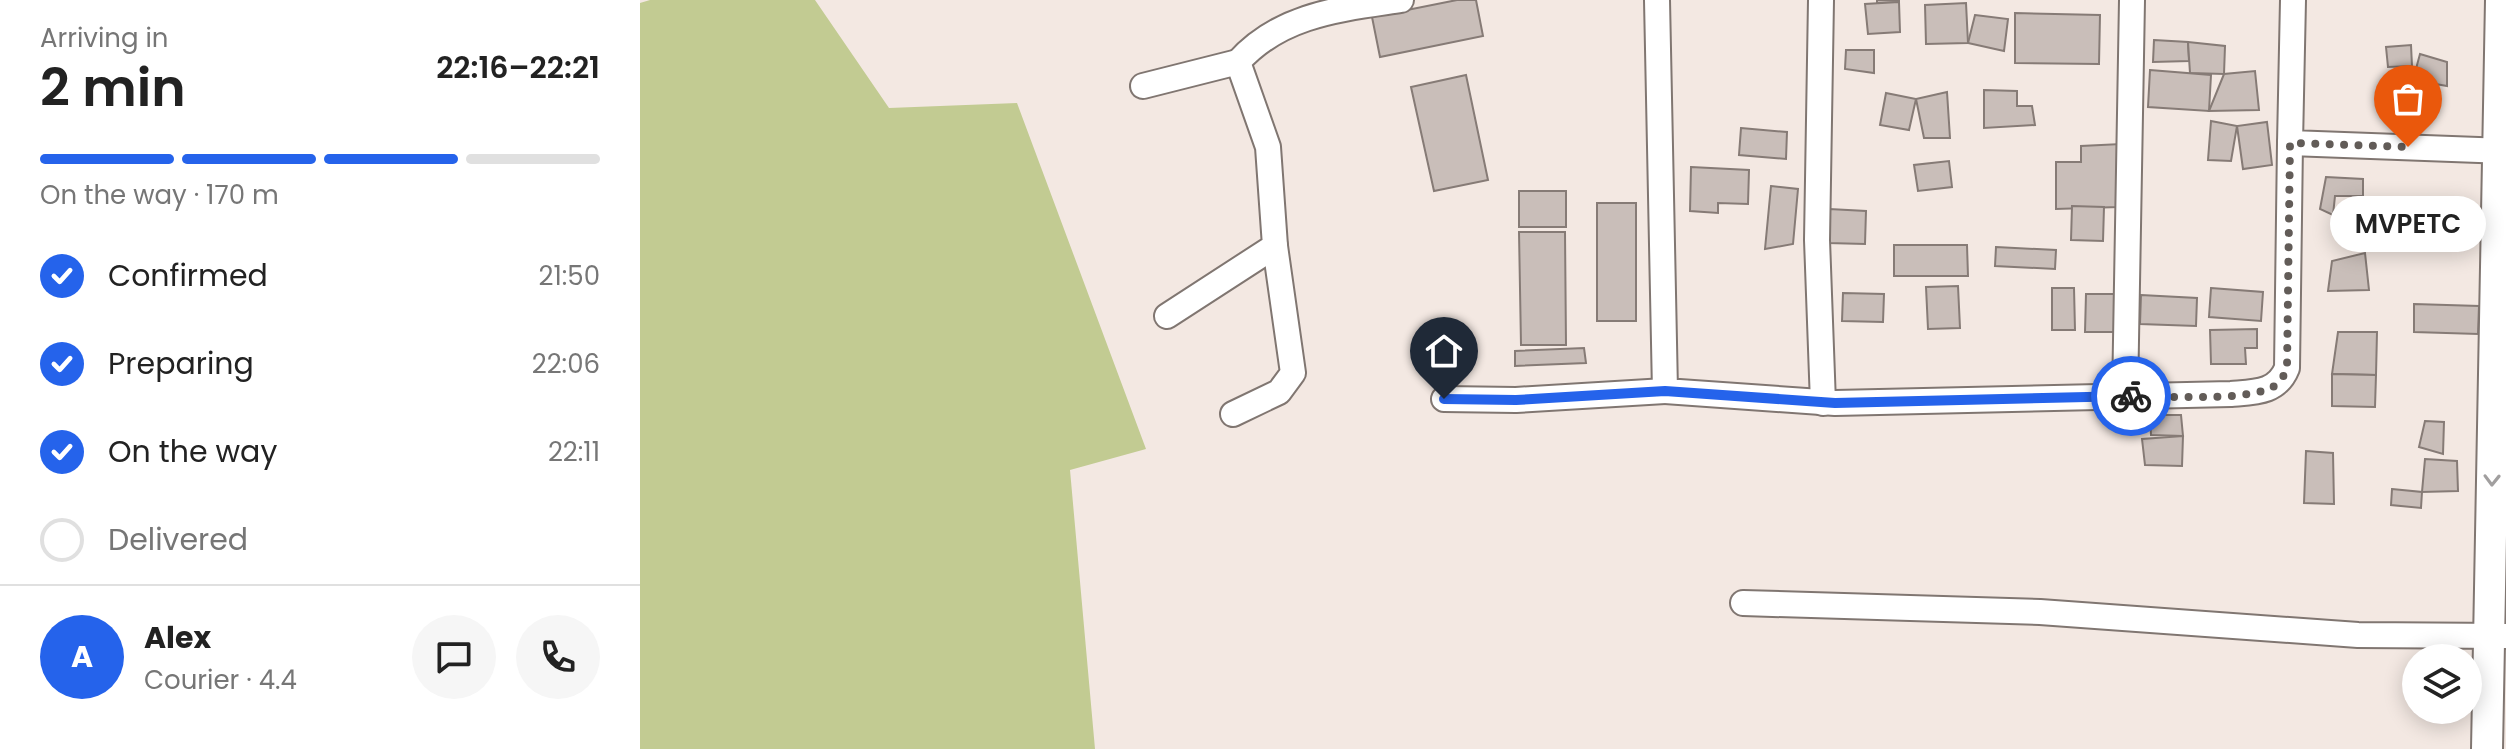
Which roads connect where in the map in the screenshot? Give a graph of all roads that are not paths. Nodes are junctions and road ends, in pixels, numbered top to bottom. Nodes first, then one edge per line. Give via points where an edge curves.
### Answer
1 (1401, 0) edge
2 (1657, 0) edge
3 (1821, 0) edge
4 (2132, 0) edge
5 (2293, 0) edge
6 (2501, 0) edge
7 (1238, 62) junction
8 (1143, 86) dead end
9 (2290, 143) junction
10 (2501, 150) edge
11 (1275, 246) junction
12 (1167, 316) dead end
13 (2499, 379) edge
14 (1665, 391) junction
15 (2125, 397) junction
16 (1444, 399) dead end
17 (1823, 403) junction
18 (1233, 414) dead end
19 (1743, 603) dead end
20 (2498, 636) edge
21 (2487, 749) edge

1 - 7 street via 1324,11 1283,26
2 - 14 street
3 - 17 street via 1817,240
4 - 15 street
5 - 9 street
6 - 10 street
7 - 8 street
7 - 11 street via 1268,147
9 - 10 street
9 - 15 street via 2287,368 2281,382 2244,393
10 - 13 street
11 - 12 street
11 - 18 street via 1293,373 1279,392
13 -> 20 street
14 - 16 street
14 - 17 street
15 - 17 street
19 - 20 street via 2040,612 2358,635
20 - 21 street

